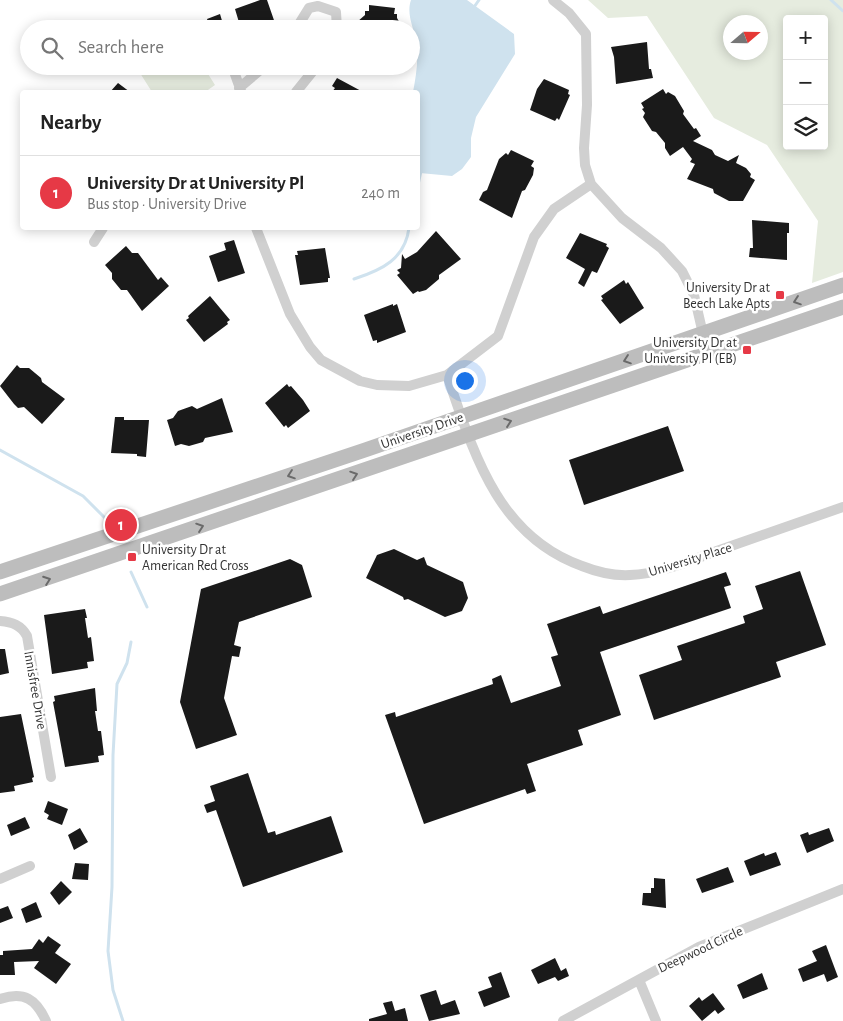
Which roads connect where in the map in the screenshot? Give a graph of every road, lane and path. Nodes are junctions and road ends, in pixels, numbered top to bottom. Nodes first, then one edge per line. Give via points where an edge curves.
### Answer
1 (553, 0) edge
2 (302, 20) edge
3 (336, 20) edge
4 (235, 75) edge
5 (256, 75) edge
6 (310, 75) edge
7 (240, 90) edge
8 (298, 90) edge
9 (591, 184) junction
10 (102, 230) edge
11 (257, 230) edge
12 (94, 242) dead end
13 (843, 285) edge
14 (843, 307) edge
15 (703, 334) junction
16 (448, 374) junction
17 (462, 416) junction
18 (468, 436) junction
19 (843, 507) edge
20 (0, 572) edge
21 (0, 594) edge
22 (0, 621) edge
23 (51, 777) dead end
24 (30, 866) dead end
25 (0, 879) edge
26 (843, 889) edge
27 (639, 980) junction
28 (0, 999) edge
29 (46, 1021) edge
30 (563, 1021) edge
31 (656, 1021) edge

1 - 9 street via 586,34 584,148
2 - 3 street via 309,8 318,6 336,12
4 - 7 street
5 - 7 street
6 - 8 street
9 - 15 street via 622,218 661,248 682,271 694,294
9 - 16 street via 554,209 534,237 498,336
10 - 12 street
11 - 16 street via 290,314 321,360 351,378 377,385 409,386
13 -> 15 main road, University Drive
18 -> 14 main road, University Drive
15 -> 17 main road, University Drive
16 - 17 street, University Place
17 - 18 street, University Place
17 -> 20 main road, University Drive
18 - 19 street, University Place via 491,488 520,525 562,558 608,574 630,575 667,568
21 -> 18 main road, University Drive
22 - 23 street, Innisfree Drive via 15,624 27,636
24 - 25 street
26 - 27 street, Deepwood Circle via 699,947
27 - 30 street, Deepwood Circle
27 - 31 street
28 - 29 street via 11,995 36,1002

